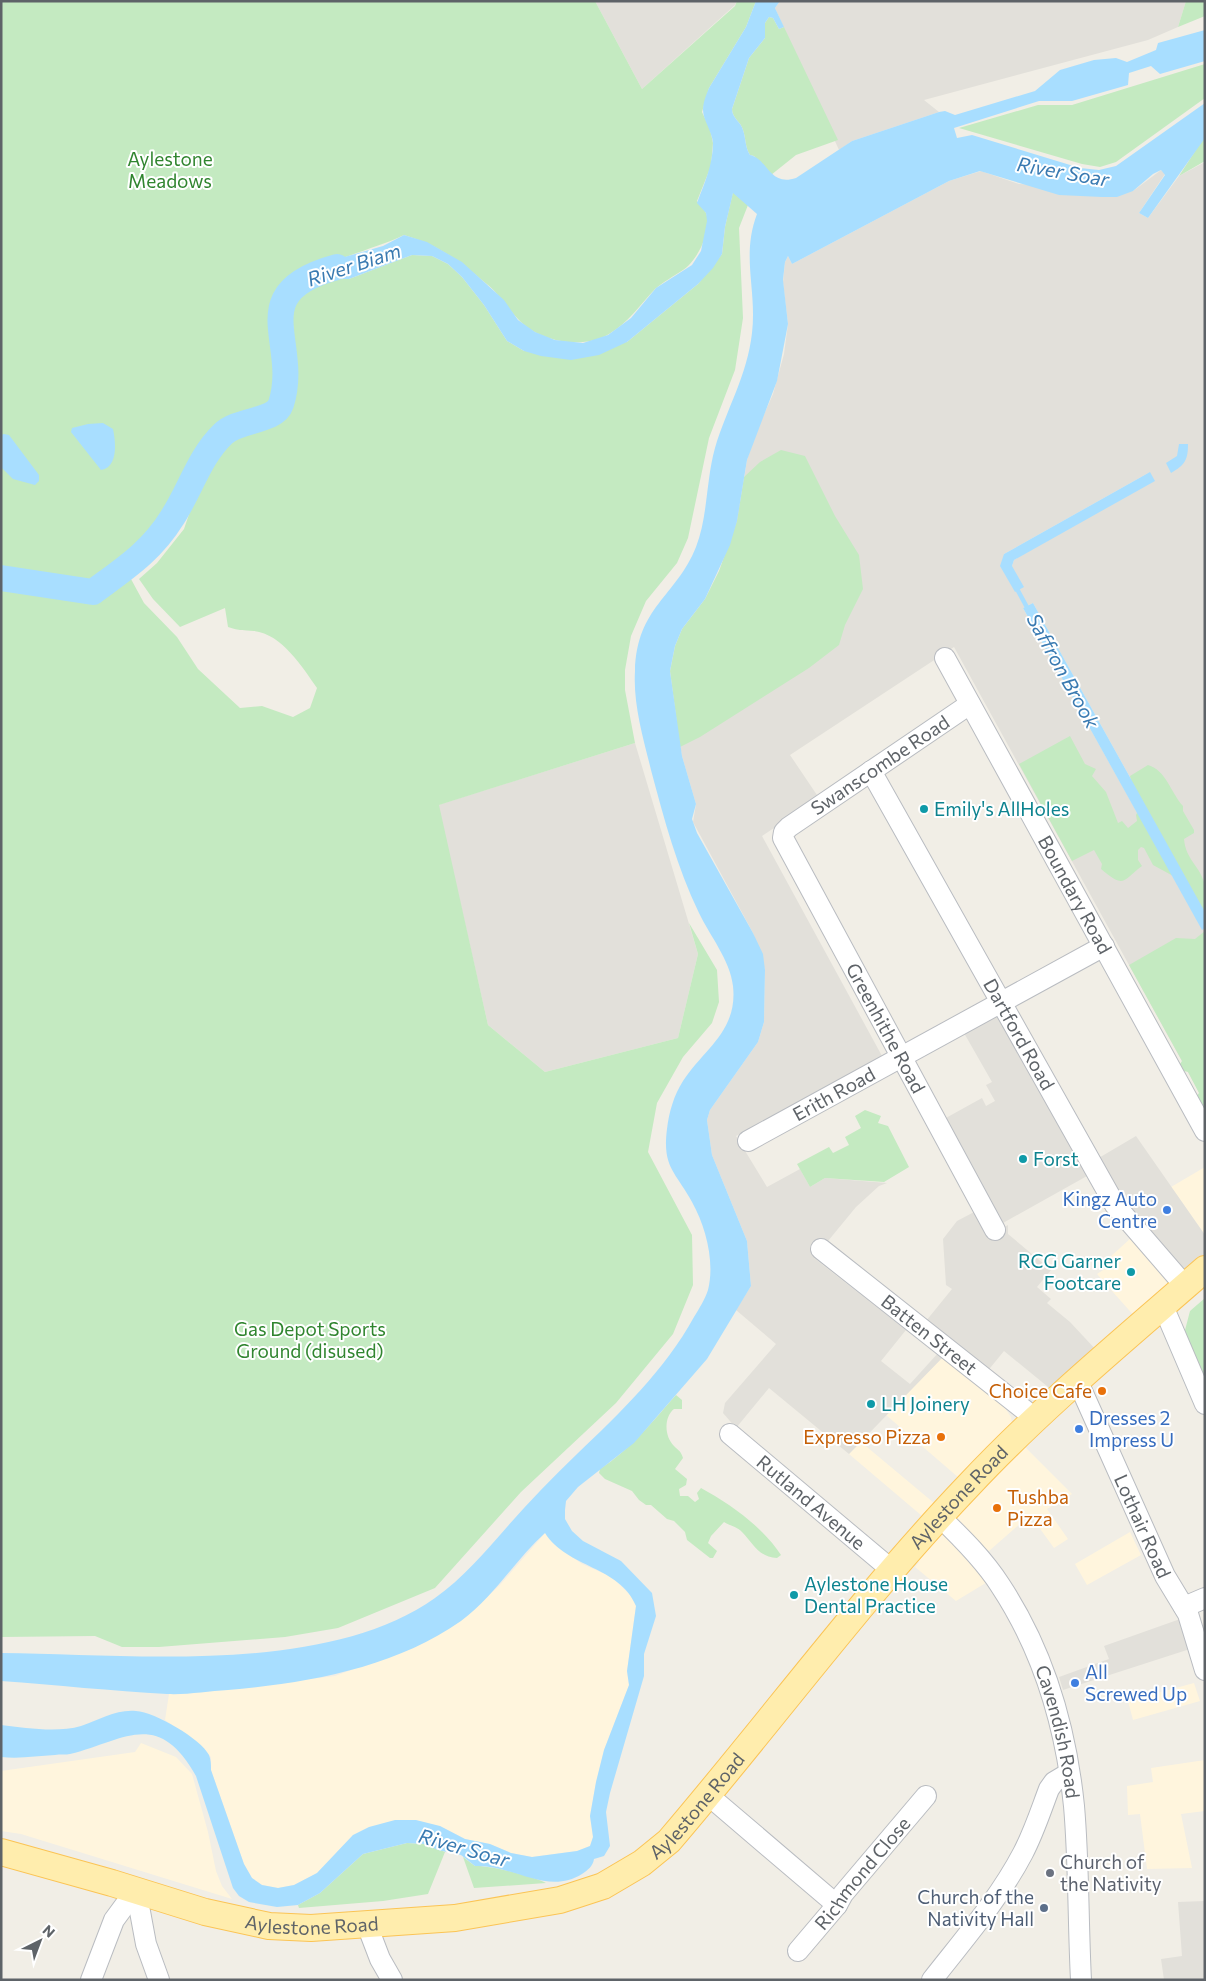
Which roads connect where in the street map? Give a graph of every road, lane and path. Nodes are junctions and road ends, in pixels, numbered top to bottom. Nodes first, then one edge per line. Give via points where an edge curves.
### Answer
1 (945, 658) dead end
2 (970, 704) junction
3 (871, 771) junction
4 (789, 827) joint
5 (1104, 946) junction
6 (1000, 1003) junction
7 (900, 1058) junction
8 (1205, 1130) edge
9 (748, 1140) dead end
10 (995, 1230) dead end
11 (821, 1249) dead end
12 (1205, 1269) edge
13 (1185, 1286) junction
14 (1163, 1306) junction
15 (1078, 1382) junction
16 (1205, 1404) edge
17 (1036, 1419) junction
18 (730, 1434) dead end
19 (940, 1517) junction
20 (894, 1570) junction
21 (1205, 1598) edge
22 (1184, 1607) junction
23 (1205, 1670) edge
24 (1069, 1772) junction
25 (708, 1795) junction
26 (926, 1796) dead end
27 (1, 1852) edge
28 (136, 1890) junction
29 (837, 1905) junction
30 (366, 1925) junction
31 (798, 1951) dead end
32 (91, 1980) edge
33 (159, 1980) edge
34 (392, 1980) edge
35 (932, 1980) edge
36 (1081, 1980) edge

1 - 2 street, Boundary Road
2 - 3 street, Swanscombe Road
2 - 5 street, Boundary Road
3 - 4 street, Swanscombe Road
3 - 6 street, Dartford Road
4 - 7 street, Greenhithe Road via 784,832 785,845
5 - 6 street, Erith Road
5 - 8 street, Boundary Road
6 - 7 street, Erith Road
6 - 13 street, Dartford Road via 1115,1205
7 - 9 street, Erith Road
7 - 10 street, Greenhithe Road
11 - 17 street, Batten Street
12 - 13 main road, Aylestone Road
13 - 14 main road, Aylestone Road
14 - 15 main road, Aylestone Road
14 - 16 street
15 - 17 main road, Aylestone Road
15 - 22 street, Lothair Road via 1165,1576
17 - 19 main road, Aylestone Road
18 - 20 street, Rutland Avenue
19 - 20 main road, Aylestone Road
19 - 24 street, Cavendish Road via 986,1566 1024,1628 1052,1698
20 - 25 main road, Aylestone Road
21 - 22 street
22 - 23 street, Lothair Road
24 - 35 street via 1049,1789 1023,1853 971,1932
24 - 36 street, Cavendish Road via 1077,1846
25 - 29 street
25 - 30 main road, Aylestone Road via 662,1846 642,1863 603,1886 560,1900 455,1918
26 - 29 street, Richmond Close
27 - 28 main road, Aylestone Road
28 - 30 main road, Aylestone Road via 205,1912 269,1926
28 - 32 street via 114,1920
28 - 33 street via 146,1944
29 - 31 street, Richmond Close
30 - 34 street

